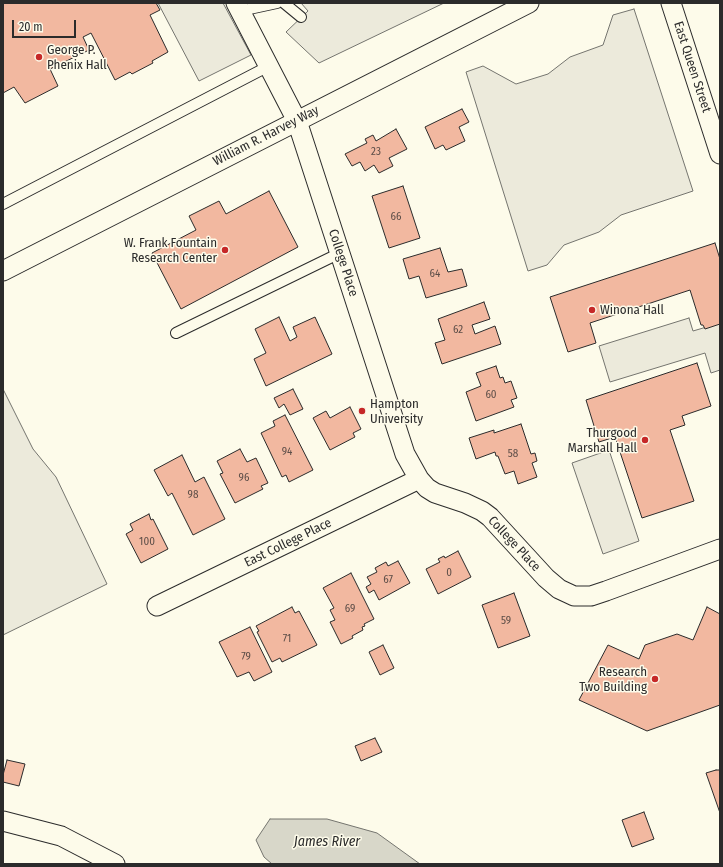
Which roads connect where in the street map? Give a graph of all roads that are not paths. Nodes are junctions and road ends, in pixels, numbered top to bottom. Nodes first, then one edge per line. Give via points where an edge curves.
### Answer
1 (277, 3) edge
2 (284, 3) edge
3 (529, 3) edge
4 (671, 3) edge
5 (238, 7) edge
6 (301, 17) dead end
7 (269, 66) junction
8 (297, 120) junction
9 (720, 154) edge
10 (3, 204) edge
11 (340, 253) junction
12 (3, 271) edge
13 (176, 333) dead end
14 (419, 480) junction
15 (720, 550) edge
16 (156, 606) dead end
17 (3, 821) edge
18 (115, 864) edge

1 - 5 lane
2 - 6 lane
3 - 8 street, William R. Harvey Way
4 - 9 street, East Queen Street
5 - 7 street, College Place
7 - 8 street, College Place
7 - 10 lane
8 - 11 street, College Place
8 - 12 street, William R. Harvey Way
11 - 13 lane
11 - 14 street, College Place via 405,454
14 - 15 street, College Place via 435,493 465,502 482,511 546,578 559,589 574,596 591,596
14 - 16 street, East College Place
17 - 18 street via 61,836

